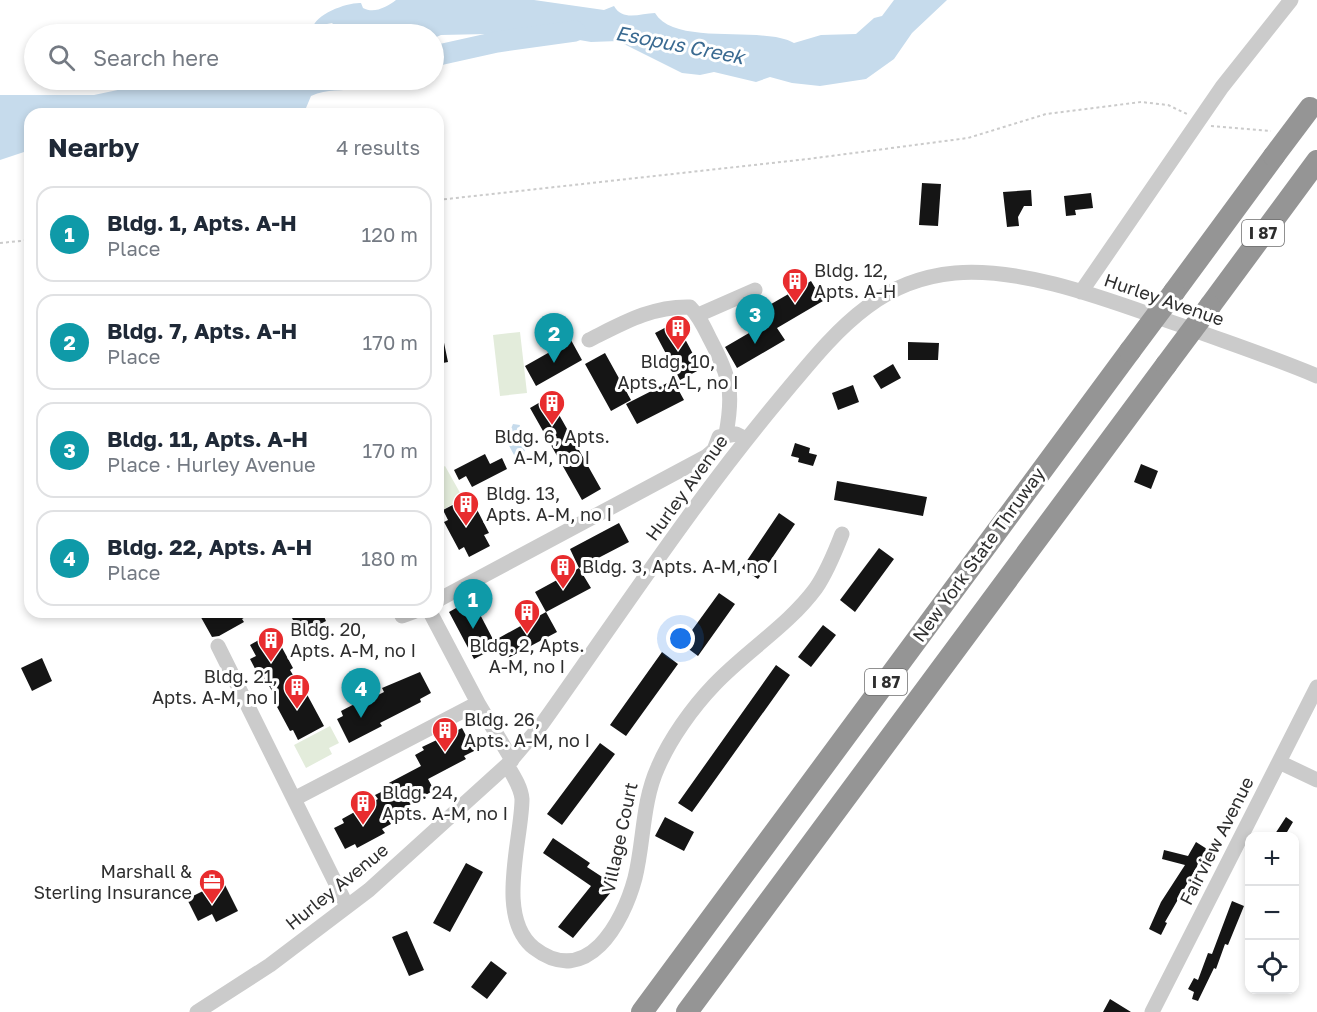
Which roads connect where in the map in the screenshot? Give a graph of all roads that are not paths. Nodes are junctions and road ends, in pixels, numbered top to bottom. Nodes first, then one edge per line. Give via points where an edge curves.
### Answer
1 (1291, 0) edge
2 (1314, 104) edge
3 (1317, 161) edge
4 (754, 290) dead end
5 (1081, 292) junction
6 (698, 315) junction
7 (589, 340) dead end
8 (1317, 376) edge
9 (726, 434) junction
10 (746, 439) junction
11 (714, 450) junction
12 (731, 458) junction
13 (842, 534) dead end
14 (444, 597) edge
15 (432, 618) edge
16 (218, 646) dead end
17 (1317, 687) edge
18 (478, 703) junction
19 (1279, 762) junction
20 (510, 763) junction
21 (1317, 780) edge
22 (294, 799) junction
23 (347, 906) junction
24 (197, 1012) edge
25 (642, 1012) edge
26 (687, 1012) edge
27 (1152, 1012) edge

1 - 5 street via 1222,87
2 - 25 highway, New York State Thruway / I 87, bridge
3 - 26 highway, New York State Thruway / I 87, bridge
4 - 6 street
5 - 8 street, Hurley Avenue
5 - 10 street, Hurley Avenue via 1006,276 967,273 921,279 891,291 866,307 819,353
6 - 7 street via 690,307 669,306 640,314
6 - 9 street via 728,373 731,395
9 - 10 street
9 - 11 street via 719,437
10 - 12 street, Hurley Avenue
11 - 12 street
11 - 14 street
12 - 20 street, Hurley Avenue via 542,724
13 - 20 street, Village Court via 816,587 785,622 715,684 664,754 650,785 626,906 609,933 583,959 550,957 534,947 520,927 512,886 522,798
15 - 18 street
16 - 22 street
17 - 19 street, Fairview Avenue
18 - 20 street
18 - 22 street
19 - 21 street
19 - 27 street, Fairview Avenue
20 - 23 street, Hurley Avenue
22 - 23 street
23 - 24 street, Hurley Avenue

